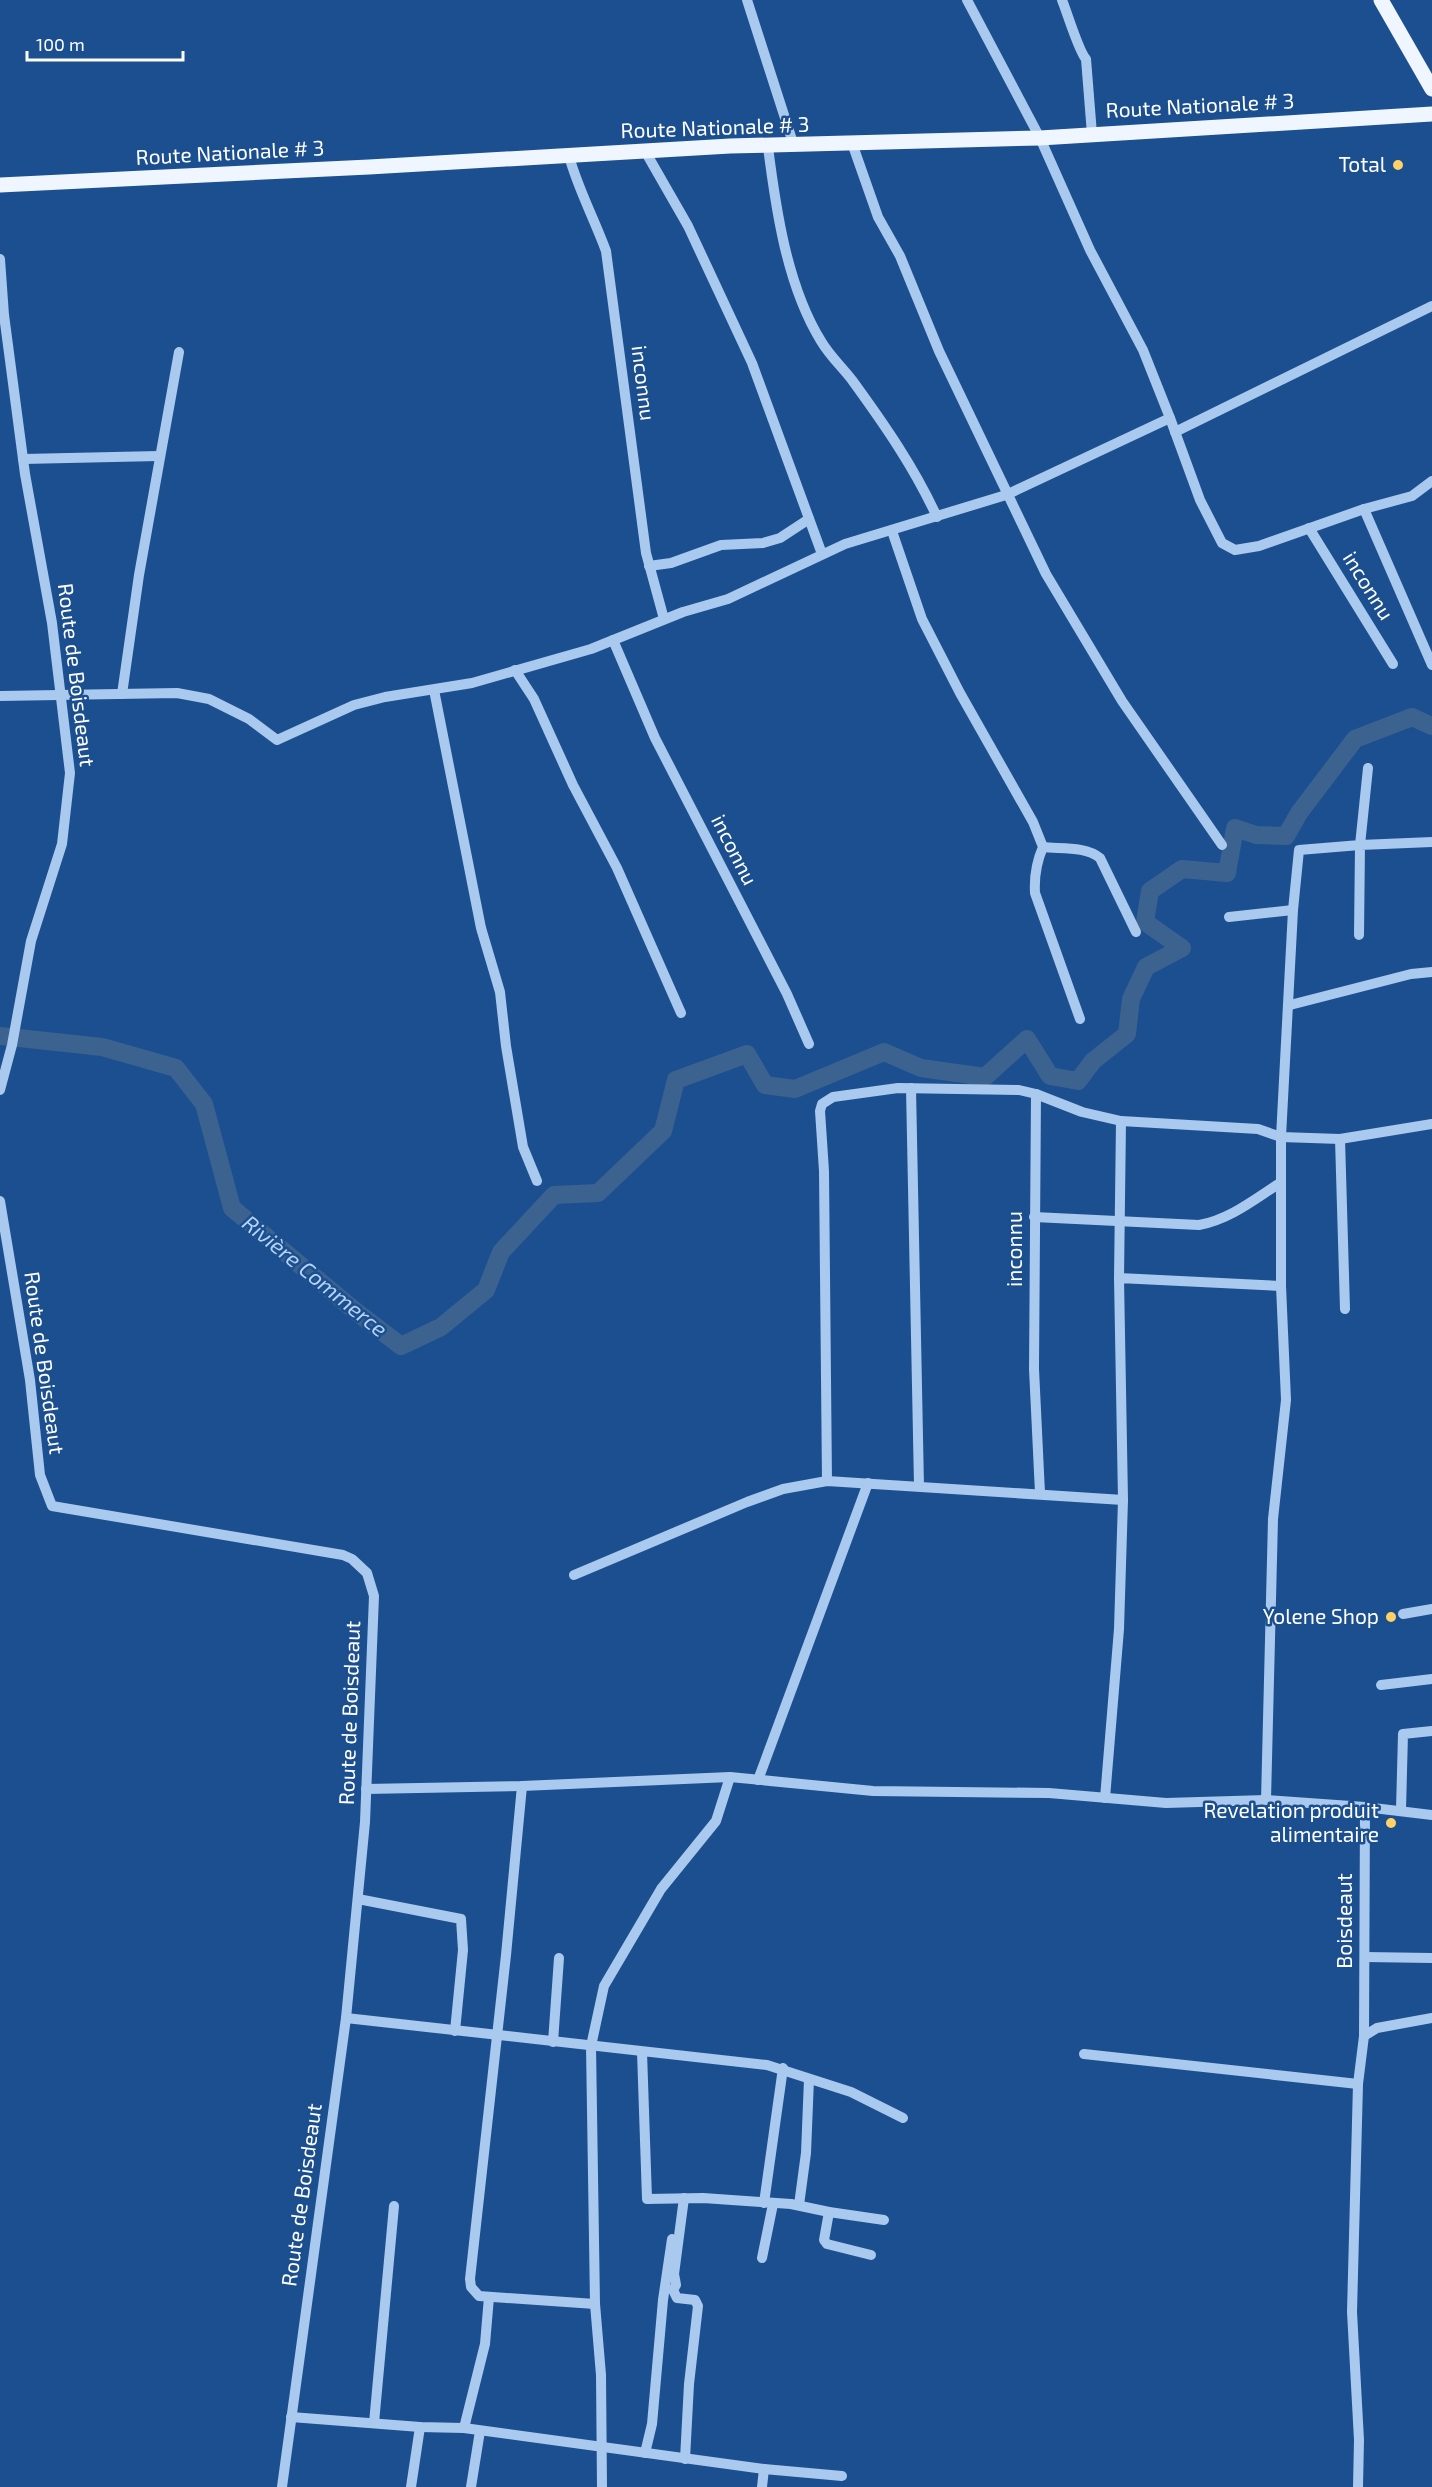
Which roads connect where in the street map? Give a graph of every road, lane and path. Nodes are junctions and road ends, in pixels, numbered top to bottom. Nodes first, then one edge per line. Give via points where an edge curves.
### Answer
1 (747, 0) edge
2 (967, 0) edge
3 (1062, 0) edge
4 (1381, 0) edge
5 (1432, 89) edge
6 (1432, 114) edge
7 (1092, 134) junction
8 (1040, 138) junction
9 (852, 143) junction
10 (794, 146) junction
11 (768, 147) junction
12 (645, 151) junction
13 (569, 156) junction
14 (0, 185) edge
15 (0, 259) edge
16 (1432, 306) edge
17 (179, 352) dead end
18 (1170, 418) junction
19 (1175, 432) junction
20 (159, 456) junction
21 (23, 459) junction
22 (1432, 481) edge
23 (1006, 495) junction
24 (1364, 509) junction
25 (937, 517) junction
26 (809, 519) junction
27 (1309, 528) junction
28 (892, 531) junction
29 (822, 554) junction
30 (650, 566) junction
31 (664, 619) junction
32 (613, 640) junction
33 (1393, 664) dead end
34 (1432, 665) edge
35 (515, 670) junction
36 (434, 690) junction
37 (61, 694) junction
38 (122, 694) junction
39 (0, 696) edge
40 (1368, 768) dead end
41 (1432, 842) edge
42 (1222, 845) dead end
43 (1360, 845) junction
44 (1043, 847) junction
45 (1293, 910) junction
46 (1229, 917) dead end
47 (1136, 932) dead end
48 (1359, 935) dead end
49 (1432, 972) edge
50 (1290, 1005) junction
51 (681, 1013) dead end
52 (1080, 1019) dead end
53 (809, 1044) dead end
54 (911, 1088) junction
55 (0, 1090) edge
56 (1036, 1094) junction
57 (1121, 1121) junction
58 (1432, 1124) edge
59 (1281, 1137) junction
60 (1340, 1139) junction
61 (537, 1181) dead end
62 (1280, 1182) junction
63 (0, 1201) edge
64 (1034, 1217) junction
65 (1119, 1222) junction
66 (1119, 1278) junction
67 (1281, 1286) junction
68 (1345, 1309) dead end
69 (827, 1481) junction
70 (868, 1483) junction
71 (919, 1486) junction
72 (1040, 1493) junction
73 (1123, 1500) junction
74 (574, 1575) dead end
75 (1432, 1609) edge
76 (1403, 1614) dead end
77 (1432, 1679) edge
78 (1381, 1685) dead end
79 (1432, 1731) edge
80 (730, 1777) junction
81 (758, 1780) junction
82 (522, 1786) junction
83 (366, 1789) junction
84 (1105, 1798) junction
85 (1266, 1800) junction
86 (1365, 1807) junction
87 (1401, 1810) junction
88 (1432, 1815) edge
89 (357, 1899) junction
90 (1365, 1957) junction
91 (560, 1958) dead end
92 (1432, 1958) edge
93 (346, 2018) junction
94 (1432, 2018) edge
95 (455, 2031) junction
96 (498, 2036) junction
97 (1364, 2036) junction
98 (553, 2042) junction
99 (591, 2046) junction
100 (642, 2052) junction
101 (1084, 2054) dead end
102 (783, 2068) junction
103 (809, 2079) junction
104 (1358, 2084) junction
105 (903, 2118) dead end
106 (681, 2198) junction
107 (769, 2203) junction
108 (799, 2205) junction
109 (394, 2206) dead end
110 (829, 2212) junction
111 (884, 2220) dead end
112 (871, 2254) dead end
113 (762, 2258) dead end
114 (489, 2297) junction
115 (595, 2304) junction
116 (291, 2417) junction
117 (374, 2423) junction
118 (420, 2427) junction
119 (464, 2428) junction
120 (480, 2431) junction
121 (603, 2446) junction
122 (645, 2453) junction
123 (685, 2459) junction
124 (764, 2469) junction
125 (842, 2476) dead end
126 (282, 2487) edge
127 (411, 2487) edge
128 (471, 2487) edge
129 (602, 2487) edge
130 (762, 2487) edge
131 (1358, 2487) edge

1 - 10 street
2 - 8 street
3 - 7 street via 1086,59
4 - 5 main road
6 - 7 main road, Route Nationale # 3
7 - 8 main road, Route Nationale # 3
8 - 9 main road, Route Nationale # 3
8 - 18 street via 1090,250 1143,350
9 - 10 main road, Route Nationale # 3
9 - 23 street via 878,217 900,256
10 - 11 main road, Route Nationale # 3
11 - 12 main road, Route Nationale # 3
11 - 25 street via 788,256 809,319 828,352 901,449
12 - 13 main road, Route Nationale # 3
12 - 26 street via 688,226 752,363
13 - 14 main road, Route Nationale # 3
13 - 30 street, inconnu via 576,183 594,217 611,277
15 - 21 street, Route de Boisdeaut
16 - 19 street
17 - 20 street
18 - 19 street
18 - 23 street
19 - 27 street via 1200,500 1222,543 1235,550
20 - 21 street
20 - 38 street
21 - 37 street, Route de Boisdeaut
22 - 24 street via 1412,496
23 - 25 street
23 - 42 street via 1046,574 1122,701
24 - 27 street
24 - 34 street, inconnu
25 - 28 street
26 - 29 street
26 - 30 street via 780,538 764,543 721,545 671,563
27 - 33 street, inconnu
28 - 29 street
28 - 44 street via 922,619
29 - 31 street via 728,598
30 - 31 street, inconnu
31 - 32 street
32 - 35 street
32 - 53 street, inconnu via 655,738
35 - 36 street
35 - 51 street via 534,699 617,868
36 - 38 street via 354,705 277,740 249,718 209,699 177,693
36 - 61 street via 481,928 500,992 523,1147
37 - 38 street
37 - 39 street
37 - 55 street, Route de Boisdeaut via 70,773 62,844 31,941
40 - 43 street
41 - 43 street
43 - 45 street via 1299,850
43 - 48 street
44 - 47 street via 1094,852
44 - 52 street via 1035,868 1035,893
45 - 46 street
45 - 50 street
49 - 50 street
50 - 59 street
54 - 56 street via 1019,1090
54 - 69 street via 833,1097 822,1104 820,1112
54 - 71 street
56 - 57 street via 1082,1112
56 - 64 street, inconnu
57 - 59 street via 1258,1129
57 - 65 street
58 - 60 street
59 - 60 street
59 - 62 street
60 - 68 street
62 - 65 street via 1211,1223
62 - 67 street
63 - 83 street, Route de Boisdeaut via 30,1380 40,1475 52,1506 312,1548 343,1555 360,1565 368,1573 374,1596
64 - 65 street
64 - 72 street, inconnu via 1034,1368
65 - 66 street
66 - 67 street
66 - 73 street
67 - 85 street via 1286,1400 1273,1520
69 - 70 street
69 - 74 street via 783,1489 747,1502
70 - 71 street
70 - 81 street
71 - 72 street
72 - 73 street
73 - 84 street via 1119,1629
75 - 76 street
77 - 78 street
79 - 87 street via 1403,1734
80 - 81 street
80 - 82 street
80 - 99 street via 716,1821 661,1889 604,1986
81 - 84 street via 873,1791 1049,1793
82 - 83 street
82 - 96 street
83 - 89 street, Route de Boisdeaut
84 - 85 street via 1166,1803
85 - 86 street
86 - 87 street
86 - 90 street, Boisdeaut
87 - 88 street
89 - 93 street, Route de Boisdeaut
89 - 95 street via 461,1919
90 - 92 street
90 - 97 street, Boisdeaut
91 - 98 street
93 - 95 street
93 - 116 street, Route de Boisdeaut
94 - 97 street via 1377,2028
95 - 96 street
96 - 98 street
96 - 114 street via 470,2279 479,2296
97 - 104 street, Boisdeaut
98 - 99 street
99 - 100 street
99 - 115 street
100 - 102 street
100 - 106 street via 646,2199
101 - 104 street
102 - 103 street
102 - 107 street
103 - 105 street via 851,2092
103 - 108 street
104 - 131 street, Boisdeaut via 1352,2312
106 - 107 street
106 - 122 street via 663,2300 652,2424
106 - 123 street via 673,2290 677,2298 695,2300 698,2306
107 - 108 street
107 - 113 street
108 - 110 street
109 - 117 street
110 - 111 street
110 - 112 street via 824,2240 827,2244
114 - 115 street
114 - 119 street via 485,2344
115 - 121 street
116 - 117 street
116 - 126 street, Route de Boisdeaut
117 - 118 street
118 - 119 street
118 - 127 street
119 - 120 street
120 - 121 street
120 - 128 street
121 - 122 street
121 - 129 street
122 - 123 street
123 - 124 street
124 - 125 street
124 - 130 street

